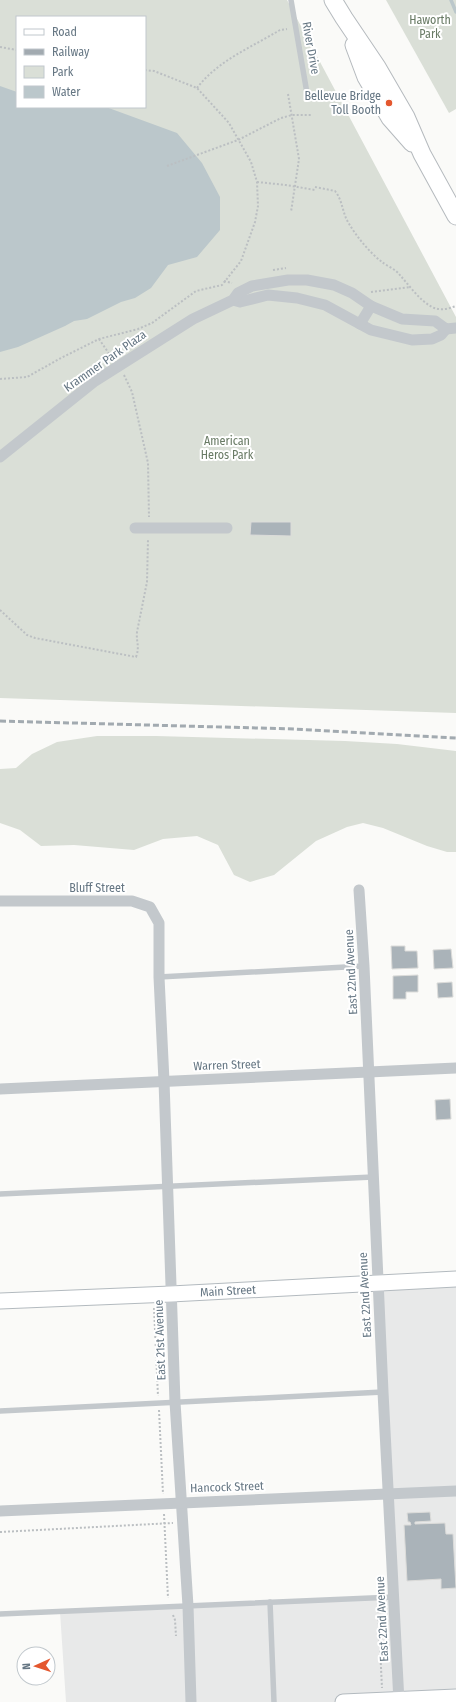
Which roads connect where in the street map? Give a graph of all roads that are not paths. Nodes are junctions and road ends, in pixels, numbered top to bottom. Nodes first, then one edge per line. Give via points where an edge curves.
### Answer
1 (291, 0) edge
2 (333, 0) edge
3 (308, 99) dead end
4 (456, 216) edge
5 (233, 300) junction
6 (371, 306) junction
7 (360, 324) junction
8 (451, 328) edge
9 (0, 457) edge
10 (135, 528) dead end
11 (227, 528) dead end
12 (359, 890) dead end
13 (0, 902) edge
14 (364, 966) junction
15 (159, 977) junction
16 (456, 1068) edge
17 (368, 1072) junction
18 (164, 1081) junction
19 (0, 1089) edge
20 (373, 1177) junction
21 (168, 1186) junction
22 (0, 1194) edge
23 (456, 1280) edge
24 (378, 1284) junction
25 (171, 1294) junction
26 (0, 1301) edge
27 (383, 1392) junction
28 (175, 1402) junction
29 (0, 1411) edge
30 (456, 1491) edge
31 (388, 1494) junction
32 (181, 1502) junction
33 (0, 1511) edge
34 (394, 1597) junction
35 (270, 1602) junction
36 (188, 1606) junction
37 (0, 1614) edge
38 (456, 1697) edge
39 (399, 1701) edge
40 (191, 1702) edge
41 (274, 1702) edge
42 (343, 1702) edge

1 - 3 lane, River Drive
2 - 4 main road via 406,117 422,154
5 - 6 street, Krammer Park Plaza via 238,293 252,286 281,280 308,280 334,285
5 - 7 street, Krammer Park Plaza via 240,302 268,295 297,298 325,305
5 - 9 street, Krammer Park Plaza via 193,319 95,381
6 - 7 street
6 - 8 street, Krammer Park Plaza via 402,319 435,320
7 - 8 street, Krammer Park Plaza via 381,334 412,340 432,340
10 - 11 street
12 - 14 street, East 22nd Avenue
13 - 15 street, Bluff Street via 132,902 150,907 159,923
14 - 15 lane
14 - 17 street, East 22nd Avenue
15 - 18 street, East 21st Avenue
16 - 17 street, Warren Street
17 - 18 street, Warren Street
17 - 20 street, East 22nd Avenue
18 - 19 street, Warren Street
18 - 21 street, East 21st Avenue
20 - 21 lane
20 - 24 street, East 22nd Avenue
21 - 22 lane
21 - 25 street, East 21st Avenue
23 - 24 street, Main Street
24 - 25 street, Main Street
24 - 27 street, East 22nd Avenue
25 - 26 street, Main Street
25 - 28 street, East 21st Avenue
27 - 28 lane
27 - 31 street, East 22nd Avenue
28 - 29 lane
28 - 32 street, East 21st Avenue
30 - 31 street, Hancock Street
31 - 32 street, Hancock Street
31 - 34 street, East 22nd Avenue
32 - 33 street, Hancock Street
32 - 36 street, East 21st Avenue
34 - 35 lane
34 - 39 street, East 22nd Avenue
35 - 36 lane
35 - 41 lane
36 - 37 lane
36 - 40 street, East 21st Avenue
38 - 39 street
39 - 42 street

